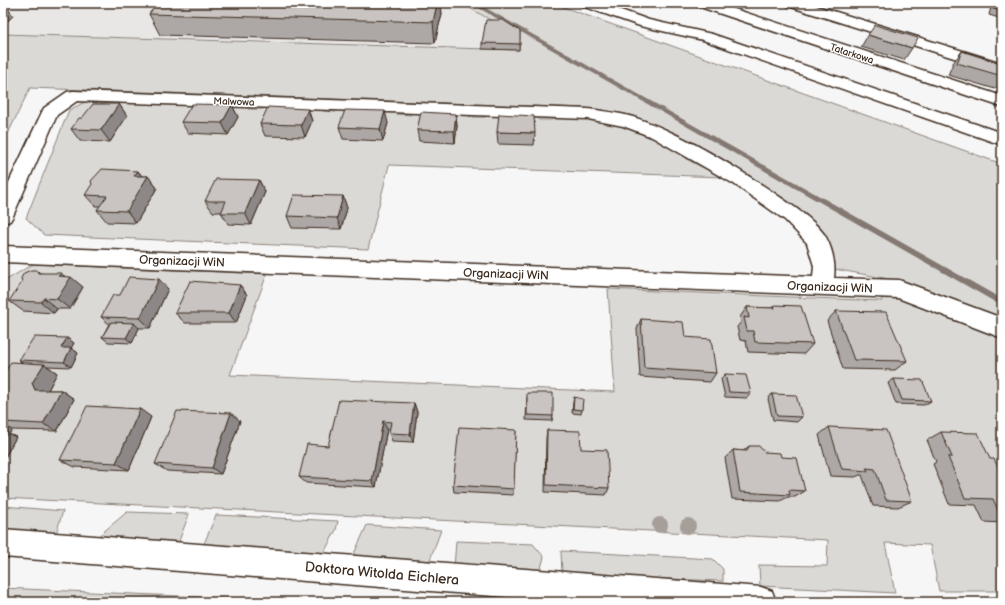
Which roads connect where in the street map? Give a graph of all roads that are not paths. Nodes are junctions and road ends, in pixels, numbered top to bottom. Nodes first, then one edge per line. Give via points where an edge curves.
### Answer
1 (587, 3) edge
2 (702, 3) edge
3 (793, 3) edge
4 (1002, 68) edge
5 (1002, 102) edge
6 (1002, 139) edge
7 (3, 216) edge
8 (3, 254) edge
9 (822, 286) junction
10 (1002, 328) edge
11 (3, 543) edge
12 (761, 602) edge

1 - 6 street via 645,23 707,36
2 - 5 street, Tatarkowa
3 - 4 street
7 - 9 street, Malwowa via 50,112 73,96 588,114 627,121 658,133 741,179 792,216 816,239 825,266
8 - 9 street, Organizacji WiN
9 - 10 street, Organizacji WiN via 899,289
11 - 12 street, Doktora Witolda Eichlera

